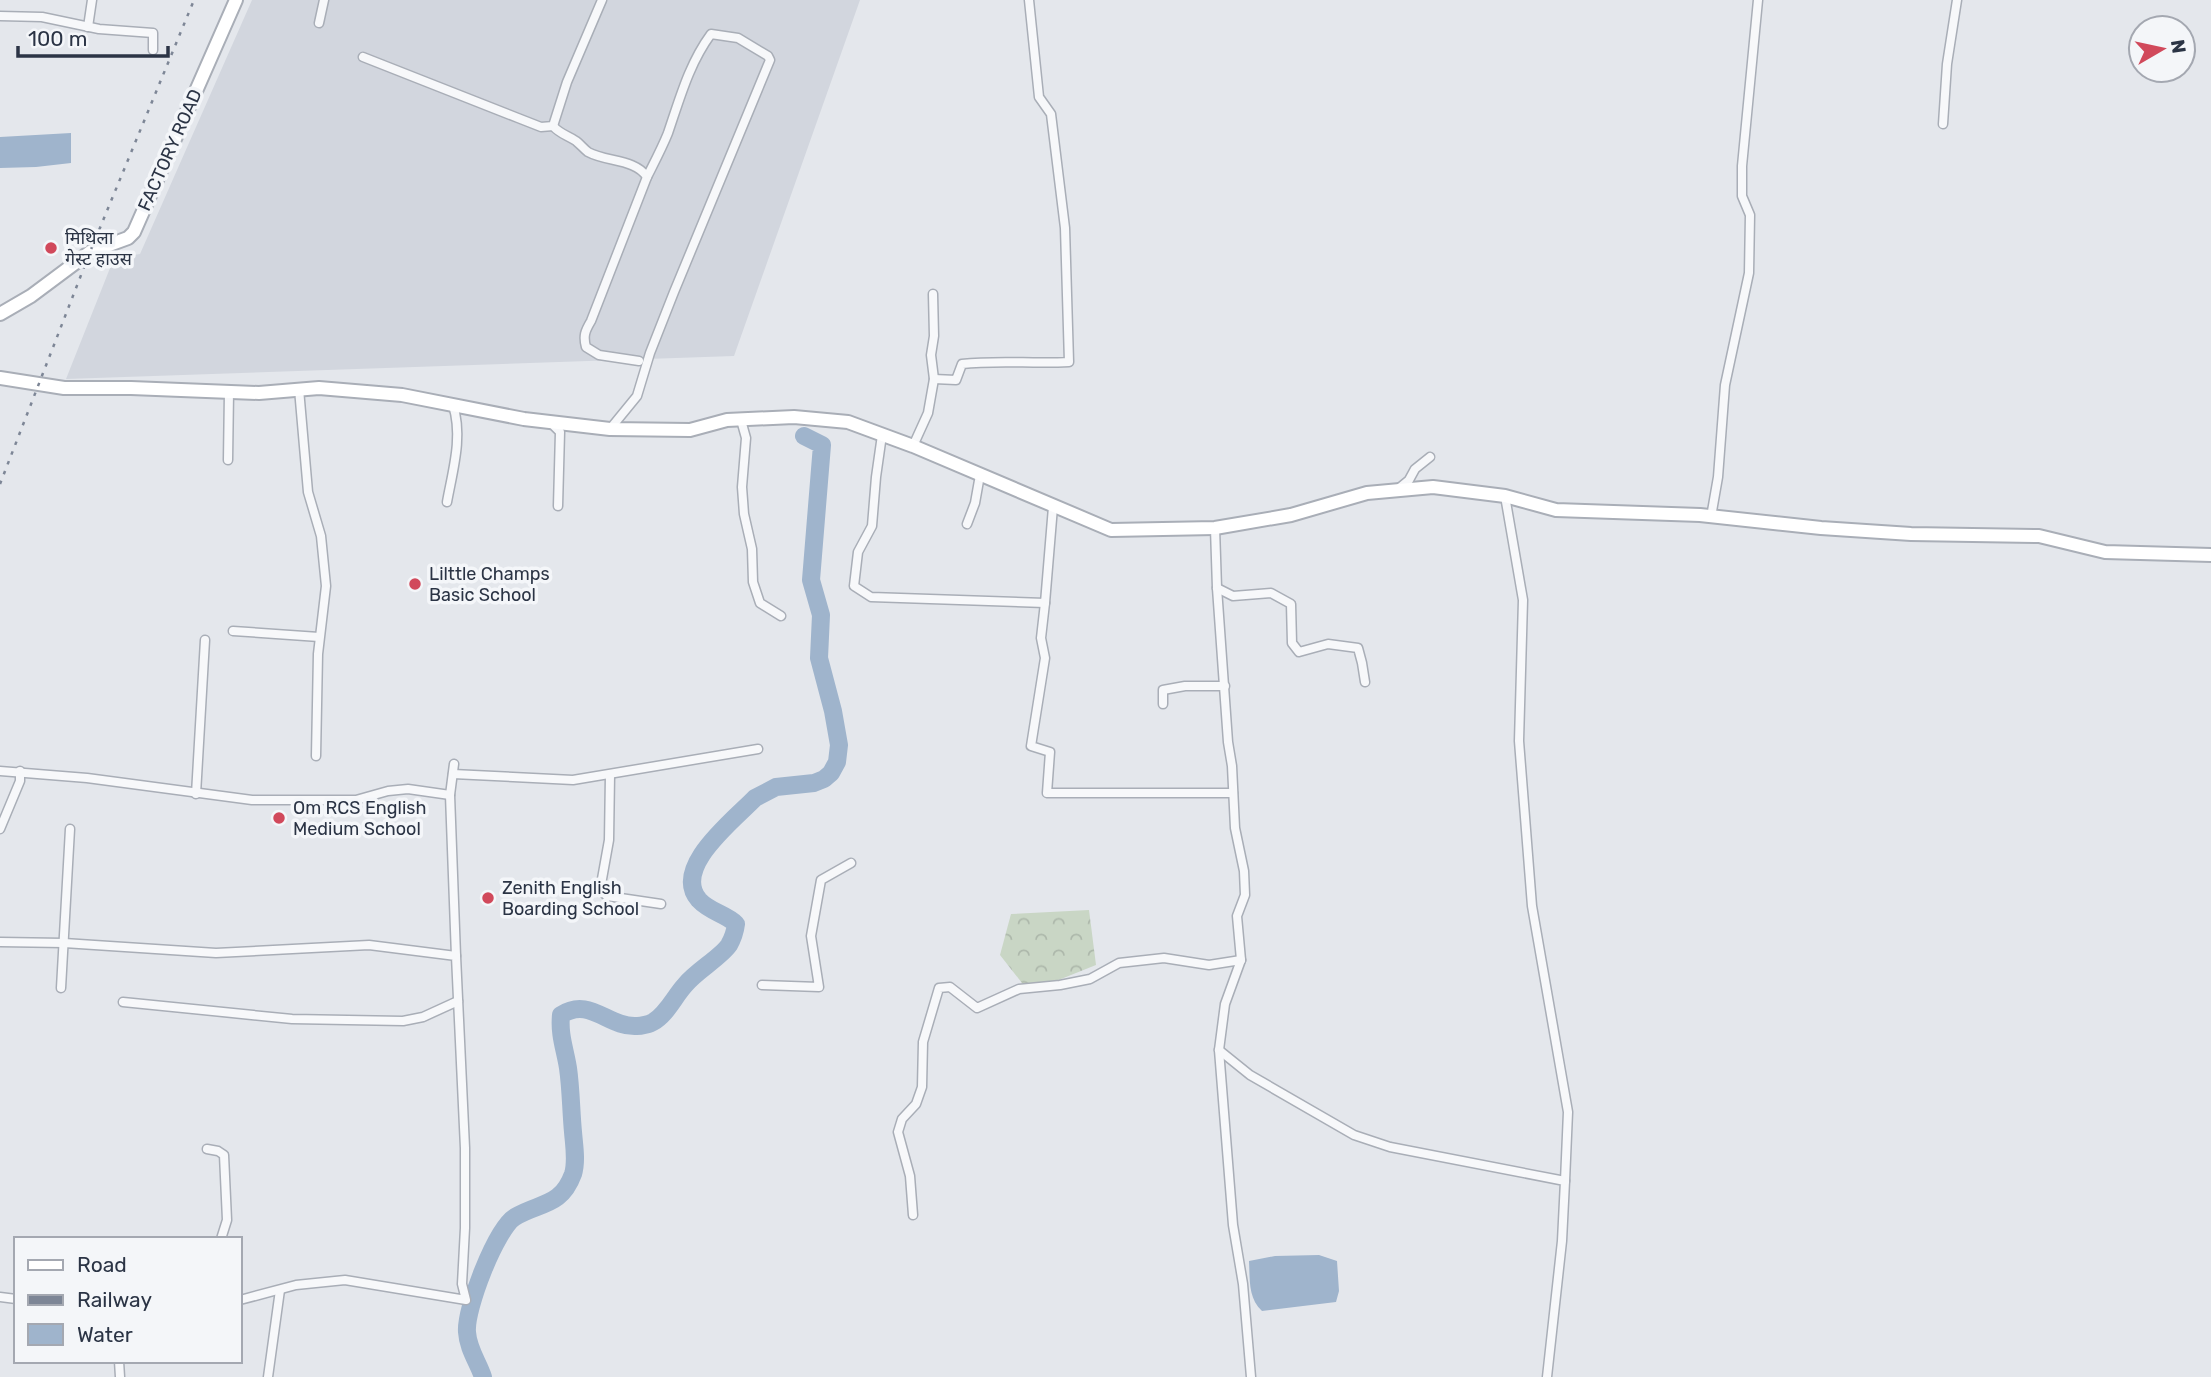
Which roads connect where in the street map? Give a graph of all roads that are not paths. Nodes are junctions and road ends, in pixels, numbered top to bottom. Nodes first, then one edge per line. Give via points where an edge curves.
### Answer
1 (92, 0) edge
2 (236, 0) edge
3 (324, 0) edge
4 (602, 0) edge
5 (1029, 0) edge
6 (1758, 0) edge
7 (1956, 0) edge
8 (0, 16) edge
9 (319, 23) dead end
10 (88, 27) junction
11 (153, 50) dead end
12 (363, 57) dead end
13 (1943, 124) dead end
14 (554, 126) junction
15 (647, 177) junction
16 (933, 294) dead end
17 (0, 314) edge
18 (639, 361) dead end
19 (0, 378) edge
20 (934, 379) junction
21 (299, 390) junction
22 (229, 393) junction
23 (453, 405) junction
24 (741, 420) junction
25 (550, 422) junction
26 (610, 429) junction
27 (882, 435) junction
28 (913, 446) junction
29 (1430, 457) dead end
30 (228, 460) dead end
31 (979, 475) junction
32 (1396, 490) junction
33 (1505, 496) junction
34 (447, 502) dead end
35 (558, 506) dead end
36 (1053, 507) junction
37 (1711, 517) junction
38 (967, 524) dead end
39 (1215, 528) junction
40 (2211, 555) edge
41 (1217, 589) junction
42 (1045, 603) junction
43 (780, 616) dead end
44 (233, 631) dead end
45 (319, 637) junction
46 (205, 640) dead end
47 (1365, 682) dead end
48 (1224, 686) junction
49 (1163, 704) dead end
50 (758, 749) dead end
51 (316, 756) dead end
52 (454, 764) dead end
53 (0, 771) edge
54 (20, 771) junction
55 (453, 774) junction
56 (610, 775) junction
57 (1233, 793) junction
58 (196, 794) junction
59 (450, 795) junction
60 (0, 829) edge
61 (70, 829) dead end
62 (851, 863) dead end
63 (661, 904) dead end
64 (0, 942) edge
65 (64, 943) junction
66 (456, 956) junction
67 (1241, 960) junction
68 (762, 985) dead end
69 (61, 988) dead end
70 (458, 1001) junction
71 (124, 1002) dead end
72 (1219, 1050) junction
73 (207, 1149) dead end
74 (1564, 1181) junction
75 (913, 1215) dead end
76 (222, 1237) edge
77 (280, 1290) junction
78 (242, 1300) edge
79 (268, 1377) edge
80 (1251, 1377) edge
81 (1547, 1377) edge

1 - 10 street
2 - 17 main road, FACTORY ROAD via 134,232 90,253
3 - 9 street
4 - 14 street
5 - 20 street via 1039,97 1051,114 1065,228 1069,362 962,364 956,380
6 - 37 street via 1742,166 1742,196 1750,215 1749,273 1725,385
7 - 13 street
8 - 10 street via 42,17
10 - 11 street via 153,33
12 - 14 street via 529,123
14 - 15 street via 588,152 635,166
15 - 18 street via 584,331 586,347 599,355
15 - 26 street via 684,82 711,34 738,38 768,56 650,352 637,396
16 - 20 street
19 - 22 main road via 64,388
20 - 28 street via 928,413
21 - 22 main road
21 - 23 main road via 402,395
21 - 45 street via 308,492 321,536 326,586
22 - 30 street
23 - 25 main road
23 - 34 street via 458,437
24 - 26 main road via 690,430
24 - 27 main road via 794,417 848,422
24 - 43 street via 746,438 744,514 753,582 760,603
25 - 26 main road
25 - 35 street via 561,432
27 - 28 main road
27 - 42 street via 872,526 858,552 855,586 871,597
28 - 31 main road
29 - 32 street
31 - 36 main road
31 - 38 street
32 - 33 main road via 1433,487
32 - 39 main road
33 - 37 main road via 1556,510
33 - 74 street via 1523,600 1519,741 1532,905 1568,1112
36 - 39 main road via 1111,530
36 - 42 street
37 - 40 main road via 1898,533 2039,536 2105,552
39 - 41 street
41 - 47 street via 1233,596 1271,593 1291,604 1292,643 1299,652 1328,644 1358,648
41 - 48 street
42 - 57 street via 1041,638 1045,658 1031,746 1050,752 1048,793
44 - 45 street
45 - 51 street
46 - 58 street
48 - 49 street via 1163,690
48 - 57 street
50 - 56 street
52 - 55 street
53 - 54 street
54 - 58 street
54 - 60 street
55 - 56 street via 573,780
55 - 59 street
56 - 63 street via 609,840 600,890 607,896
57 - 67 street via 1244,871 1245,895 1237,916
58 - 59 street via 253,800 356,800 408,789
59 - 66 street
61 - 65 street
62 - 68 street via 821,880 811,936 818,987
64 - 65 street
65 - 66 street via 216,953 369,945
65 - 69 street
66 - 70 street
67 - 72 street via 1225,1004
67 - 75 street via 1209,965 1164,958 1119,963 1090,979 1019,989 977,1008 950,987 939,988 923,1042 922,1087 898,1132 910,1176
70 - 71 street via 403,1021 292,1019
70 - 77 street via 465,1148 461,1284 466,1300 345,1280
72 - 74 street via 1250,1075 1354,1135 1390,1147
72 - 80 street
73 - 76 street via 224,1155 227,1220
74 - 81 street
77 - 78 street
77 - 79 street

